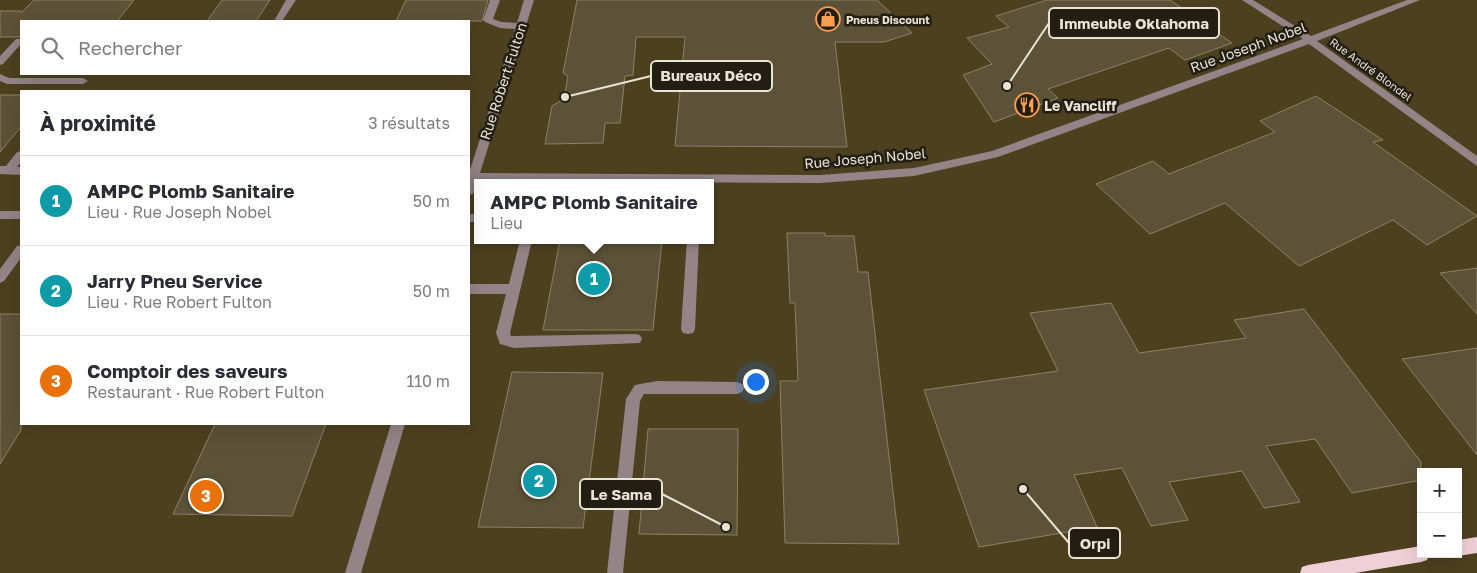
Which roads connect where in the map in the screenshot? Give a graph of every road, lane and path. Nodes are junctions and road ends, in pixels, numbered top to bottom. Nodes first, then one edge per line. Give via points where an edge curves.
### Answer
1 (291, 0) edge
2 (495, 0) edge
3 (529, 0) edge
4 (1247, 0) edge
5 (1415, 0) edge
6 (279, 20) edge
7 (521, 26) junction
8 (1310, 40) junction
9 (19, 41) dead end
10 (0, 62) edge
11 (86, 77) edge
12 (0, 78) edge
13 (75, 90) edge
14 (20, 156) edge
15 (1477, 162) edge
16 (4, 170) edge
17 (20, 171) edge
18 (471, 177) edge
19 (0, 215) edge
20 (20, 215) edge
21 (525, 244) edge
22 (693, 244) edge
23 (20, 250) edge
24 (0, 278) edge
25 (470, 289) edge
26 (514, 289) junction
27 (688, 329) dead end
28 (635, 339) dead end
29 (737, 388) dead end
30 (398, 425) edge
31 (1477, 545) edge
32 (1462, 547) edge
33 (1417, 555) edge
34 (353, 573) edge
35 (615, 573) edge
36 (1308, 573) edge

1 - 6 street
2 - 7 street via 488,20 500,25
3 - 7 street, Rue Robert Fulton
4 - 8 street, Rue André Blondel
5 - 8 street, Rue Joseph Nobel
7 - 18 street, Rue Robert Fulton
8 - 15 street, Rue André Blondel
8 - 18 street, Rue Joseph Nobel via 994,154 914,172 820,179
9 - 10 street
11 - 12 street via 6,82
11 - 13 street
14 - 16 street
16 - 17 street
19 - 20 street
21 - 26 street
22 - 27 street
23 - 24 street
25 - 26 street
26 - 28 street via 503,333 505,340 514,343
29 - 35 street via 657,387 640,389 633,399
30 - 34 street
31 - 32 main road
33 - 36 main road

